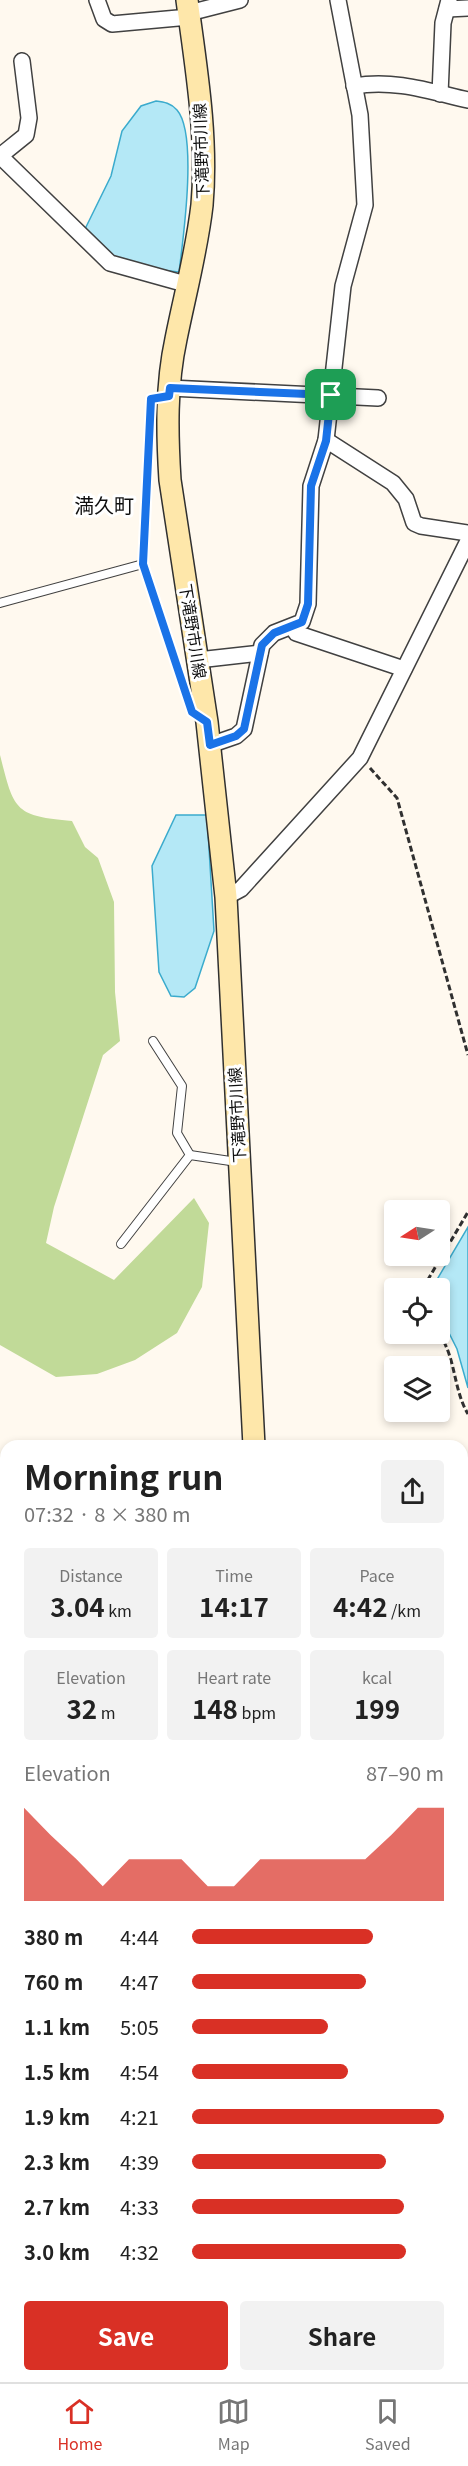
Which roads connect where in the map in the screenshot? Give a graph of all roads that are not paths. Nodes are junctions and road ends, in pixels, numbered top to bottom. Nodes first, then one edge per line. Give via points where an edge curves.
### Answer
1 (97, 0) edge
2 (240, 0) edge
3 (338, 0) edge
4 (448, 5) edge
5 (468, 8) edge
6 (188, 10) edge
7 (22, 61) dead end
8 (354, 86) junction
9 (440, 93) junction
10 (468, 100) edge
11 (189, 285) junction
12 (169, 392) junction
13 (331, 395) junction
14 (378, 398) dead end
15 (326, 441) junction
16 (468, 533) edge
17 (468, 541) edge
18 (143, 564) junction
19 (0, 603) edge
20 (293, 627) junction
21 (260, 653) junction
22 (198, 660) junction
23 (404, 669) junction
24 (207, 722) junction
25 (210, 745) junction
26 (226, 897) junction
27 (153, 1041) dead end
28 (190, 1155) junction
29 (239, 1162) junction
30 (121, 1244) dead end
31 (254, 1440) edge

1 - 6 street via 104,19 112,24
2 - 6 street
3 - 8 street
4 - 5 street
4 - 9 street via 442,33
6 - 11 main road, 下滝野市川線 via 202,128 202,204
7 - 11 street via 29,118 26,135 0,156 110,263
8 - 9 street via 398,84
8 - 13 street via 360,115 365,206 343,286
9 - 10 street
11 - 12 main road, 下滝野市川線 via 175,340
12 - 13 street
12 - 18 lane via 151,399
12 - 22 main road, 下滝野市川線 via 170,480
13 - 14 street
13 - 15 street
15 - 16 street via 393,483 406,499 414,523
15 - 20 street via 311,486 308,604 302,622
17 - 23 street
18 - 19 lane
18 - 24 lane via 192,712
20 - 21 street via 274,633
20 - 23 street via 296,633 328,646
21 - 22 street
21 - 25 street via 244,729
22 - 24 main road, 下滝野市川線
23 - 26 street via 360,758 241,890
24 - 25 main road, 下滝野市川線
25 - 26 main road, 下滝野市川線
26 - 29 main road, 下滝野市川線
27 - 28 lane via 182,1086 177,1133
28 - 29 lane
28 - 30 lane
29 - 31 main road, 下滝野市川線

